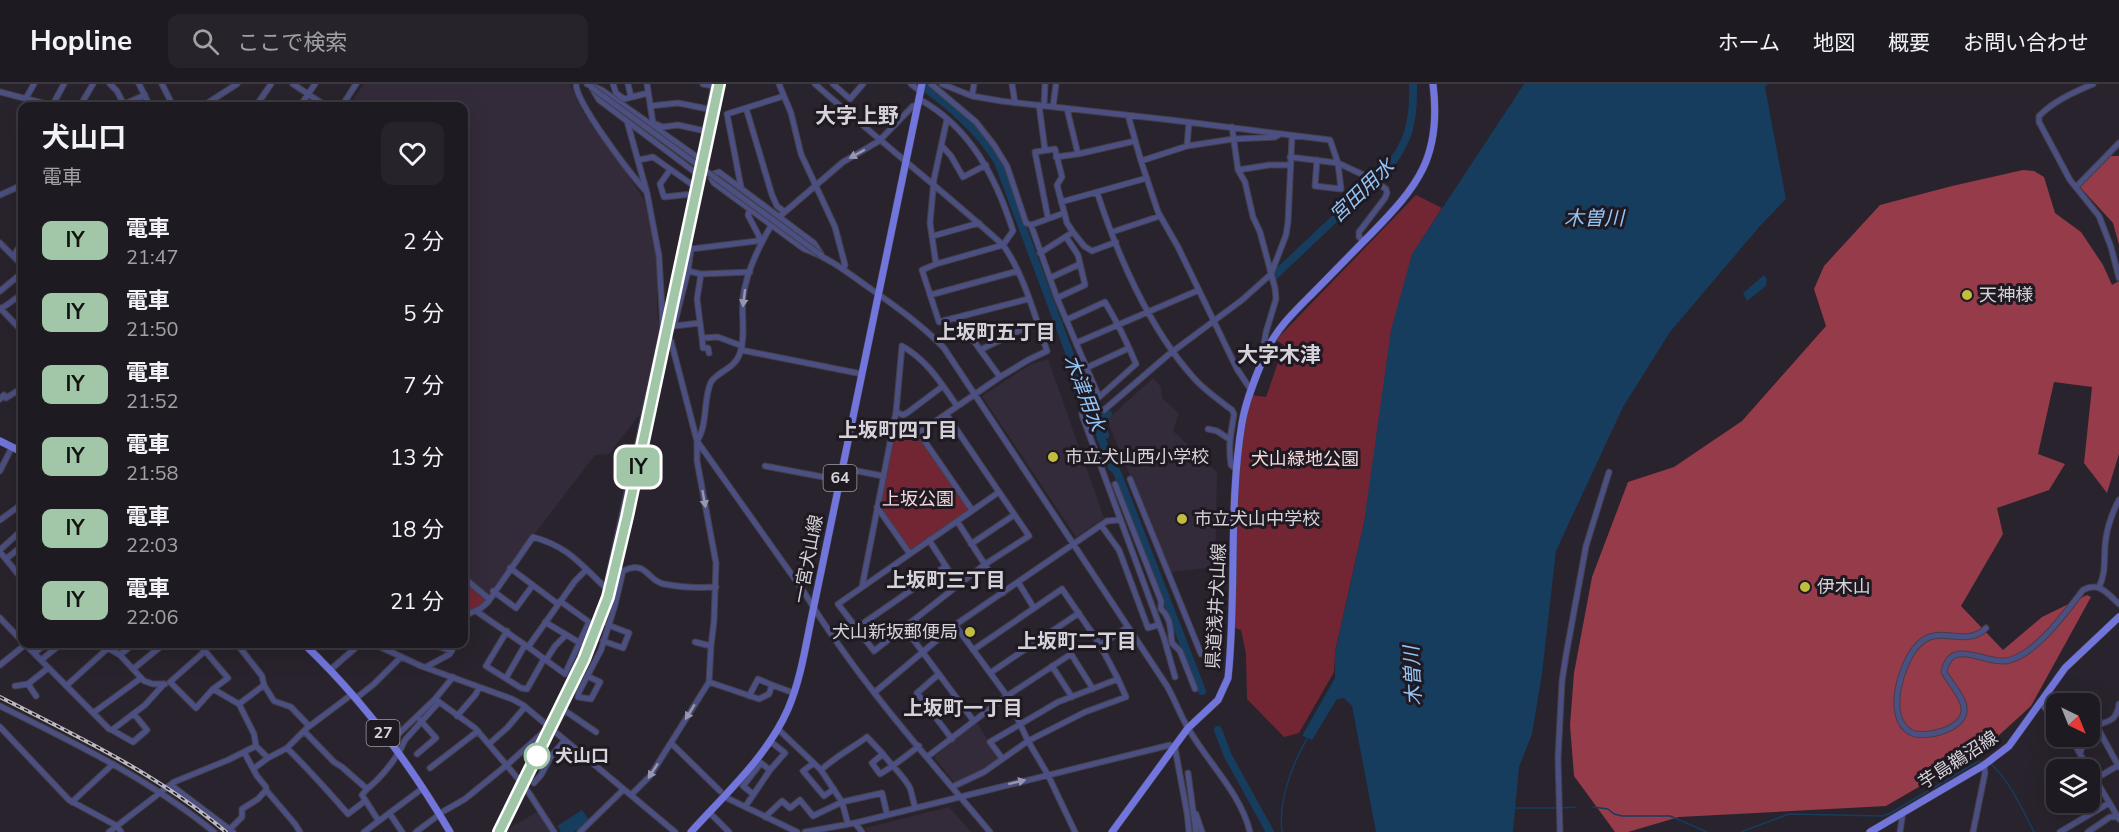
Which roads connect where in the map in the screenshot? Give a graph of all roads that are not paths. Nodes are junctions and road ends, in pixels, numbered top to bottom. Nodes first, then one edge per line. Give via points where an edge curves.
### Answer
1 (4, 84) edge
2 (34, 84) edge
3 (64, 84) edge
4 (93, 84) edge
5 (110, 84) edge
6 (139, 84) edge
7 (162, 84) edge
8 (237, 84) edge
9 (271, 84) edge
10 (293, 84) edge
11 (315, 84) edge
12 (356, 84) edge
13 (576, 84) edge
14 (613, 84) edge
15 (628, 84) edge
16 (648, 84) edge
17 (703, 84) edge
18 (779, 84) edge
19 (815, 84) edge
20 (863, 84) edge
21 (911, 84) edge
22 (931, 84) edge
23 (942, 84) edge
24 (974, 84) edge
25 (1012, 84) edge
26 (1045, 84) edge
27 (1056, 84) edge
28 (1433, 84) edge
29 (2092, 84) edge
30 (589, 85) edge
31 (713, 85) edge
32 (837, 85) edge
33 (0, 92) edge
34 (648, 93) junction
35 (308, 94) junction
36 (145, 95) junction
37 (920, 95) edge
38 (784, 96) junction
39 (972, 96) junction
40 (631, 97) junction
41 (26, 98) junction
42 (39, 102) edge
43 (54, 102) edge
44 (82, 102) edge
45 (121, 102) edge
46 (130, 102) edge
47 (148, 102) edge
48 (171, 102) edge
49 (209, 102) edge
50 (259, 102) edge
51 (303, 102) edge
52 (320, 102) edge
53 (345, 102) edge
54 (1015, 103) junction
55 (650, 106) junction
56 (1042, 106) junction
57 (1053, 107) junction
58 (746, 108) junction
59 (708, 109) junction
60 (1067, 109) junction
61 (1128, 115) junction
62 (947, 119) junction
63 (627, 121) junction
64 (1189, 122) junction
65 (652, 124) junction
66 (1232, 127) junction
67 (1281, 134) junction
68 (645, 135) junction
69 (1292, 136) junction
70 (1233, 139) junction
71 (633, 141) junction
72 (879, 141) junction
73 (1135, 141) junction
74 (2119, 143) edge
75 (942, 146) junction
76 (1188, 146) junction
77 (1045, 150) junction
78 (1078, 154) junction
79 (1056, 157) junction
80 (1290, 157) junction
81 (639, 160) junction
82 (1317, 160) junction
83 (906, 161) junction
84 (1141, 161) junction
85 (1338, 163) junction
86 (986, 165) junction
87 (1290, 165) junction
88 (670, 170) junction
89 (1238, 170) junction
90 (1147, 178) junction
91 (815, 184) junction
92 (935, 185) junction
93 (18, 186) edge
94 (2077, 186) junction
95 (741, 187) junction
96 (1097, 192) junction
97 (647, 193) junction
98 (0, 195) edge
99 (771, 195) junction
100 (756, 201) junction
101 (1061, 202) junction
102 (750, 209) junction
103 (785, 212) junction
104 (1064, 213) junction
105 (1160, 216) junction
106 (779, 217) junction
107 (1048, 219) junction
108 (979, 223) junction
109 (771, 224) junction
110 (1032, 225) junction
111 (1073, 231) junction
112 (1112, 232) junction
113 (933, 236) junction
114 (1066, 237) junction
115 (761, 240) junction
116 (1364, 241) junction
117 (1116, 242) junction
118 (0, 243) edge
119 (1004, 245) junction
120 (18, 249) edge
121 (1040, 253) junction
122 (14, 255) junction
123 (821, 255) junction
124 (18, 260) edge
125 (936, 264) junction
126 (1080, 264) junction
127 (843, 269) junction
128 (688, 271) junction
129 (1018, 271) junction
130 (750, 272) junction
131 (701, 274) junction
132 (1271, 274) junction
133 (18, 276) edge
134 (1050, 278) junction
135 (2119, 278) edge
136 (1199, 290) junction
137 (0, 291) edge
138 (879, 295) junction
139 (930, 295) junction
140 (18, 297) edge
141 (1058, 298) junction
142 (1028, 299) junction
143 (1, 309) edge
144 (1147, 311) junction
145 (957, 318) junction
146 (1066, 320) junction
147 (1214, 320) junction
148 (1037, 322) junction
149 (700, 323) junction
150 (1119, 324) junction
151 (18, 327) edge
152 (663, 328) junction
153 (702, 338) junction
154 (1076, 343) junction
155 (741, 348) junction
156 (1129, 348) junction
157 (980, 350) junction
158 (1267, 350) junction
159 (1172, 351) junction
160 (709, 353) dead end
161 (1086, 368) junction
162 (862, 374) junction
163 (1000, 378) junction
164 (943, 386) junction
165 (1252, 389) junction
166 (18, 390) edge
167 (975, 394) junction
168 (1097, 398) junction
169 (0, 399) edge
170 (957, 406) junction
171 (1094, 408) junction
172 (896, 412) junction
173 (946, 414) junction
174 (1208, 429) dead end
175 (893, 431) junction
176 (919, 433) junction
177 (1229, 439) junction
178 (0, 441) edge
179 (697, 441) junction
180 (18, 446) edge
181 (13, 448) junction
182 (18, 450) edge
183 (765, 466) dead end
184 (842, 468) junction
185 (1236, 469) junction
186 (0, 471) edge
187 (1609, 472) dead end
188 (883, 476) junction
189 (1130, 479) dead end
190 (839, 480) junction
191 (1115, 484) dead end
192 (999, 492) junction
193 (2119, 500) edge
194 (18, 507) edge
195 (877, 507) junction
196 (972, 510) junction
197 (1014, 515) junction
198 (0, 520) edge
199 (1119, 520) junction
200 (957, 521) junction
201 (1101, 525) junction
202 (18, 534) edge
203 (929, 540) junction
204 (971, 544) junction
205 (1074, 544) junction
206 (18, 549) edge
207 (0, 551) edge
208 (910, 554) junction
209 (6, 559) junction
210 (984, 565) junction
211 (946, 566) junction
212 (510, 568) junction
213 (586, 570) junction
214 (18, 574) edge
215 (468, 581) edge
216 (1018, 582) junction
217 (533, 585) junction
218 (958, 585) junction
219 (862, 586) junction
220 (2099, 586) junction
221 (716, 587) junction
222 (494, 591) junction
223 (1003, 593) junction
224 (489, 598) junction
225 (559, 603) junction
226 (2119, 604) edge
227 (813, 608) junction
228 (1034, 608) junction
229 (476, 611) junction
230 (468, 614) edge
231 (1079, 614) junction
232 (2119, 617) edge
233 (0, 618) edge
234 (545, 622) junction
235 (608, 625) junction
236 (955, 625) junction
237 (1158, 625) junction
238 (904, 627) junction
239 (1128, 627) junction
240 (1986, 628) dead end
241 (855, 629) junction
242 (507, 631) junction
243 (566, 635) junction
244 (18, 637) edge
245 (603, 641) junction
246 (695, 642) dead end
247 (580, 643) junction
248 (711, 645) junction
249 (1100, 645) junction
250 (526, 646) junction
251 (19, 648) edge
252 (29, 648) edge
253 (41, 648) edge
254 (56, 648) edge
255 (106, 648) edge
256 (112, 648) edge
257 (129, 648) edge
258 (157, 648) edge
259 (202, 648) edge
260 (240, 648) edge
261 (310, 648) edge
262 (355, 648) edge
263 (382, 648) edge
264 (443, 648) edge
265 (453, 648) edge
266 (973, 650) junction
267 (205, 651) junction
268 (452, 651) junction
269 (923, 652) junction
270 (34, 653) junction
271 (1201, 654) dead end
272 (120, 655) junction
273 (400, 657) junction
274 (40, 660) junction
275 (545, 660) junction
276 (0, 665) edge
277 (1052, 666) junction
278 (426, 667) junction
279 (48, 668) junction
280 (133, 669) junction
281 (330, 670) junction
282 (990, 673) junction
283 (939, 674) junction
284 (587, 676) junction
285 (453, 677) junction
286 (1175, 677) dead end
287 (141, 678) junction
288 (506, 678) junction
289 (1118, 680) junction
290 (709, 682) junction
291 (167, 683) junction
292 (28, 684) junction
293 (264, 685) junction
294 (772, 685) junction
295 (15, 686) dead end
296 (66, 686) junction
297 (479, 687) junction
298 (213, 689) junction
299 (1093, 689) junction
300 (1195, 689) dead end
301 (874, 692) junction
302 (794, 693) junction
303 (36, 696) dead end
304 (749, 696) junction
305 (1007, 696) junction
306 (1072, 696) junction
307 (353, 697) junction
308 (437, 701) junction
309 (2040, 702) junction
310 (239, 704) junction
311 (2119, 704) edge
312 (0, 706) edge
313 (525, 707) junction
314 (2046, 709) edge
315 (93, 714) junction
316 (134, 714) junction
317 (2118, 714) edge
318 (457, 716) junction
319 (419, 719) junction
320 (973, 720) junction
321 (1020, 724) junction
322 (2100, 724) edge
323 (309, 726) junction
324 (0, 727) edge
325 (1188, 728) junction
326 (551, 729) junction
327 (778, 729) junction
328 (112, 730) junction
329 (304, 731) junction
330 (478, 731) junction
331 (596, 732) dead end
332 (2100, 737) edge
333 (952, 739) junction
334 (565, 740) junction
335 (770, 741) junction
336 (1028, 741) junction
337 (390, 742) junction
338 (490, 743) junction
339 (671, 743) junction
340 (256, 746) junction
341 (919, 746) junction
342 (2076, 747) edge
343 (2082, 747) edge
344 (287, 748) junction
345 (1175, 748) junction
346 (244, 752) junction
347 (398, 753) junction
348 (2080, 753) junction
349 (417, 754) dead end
350 (883, 754) junction
351 (927, 757) junction
352 (1002, 758) junction
353 (268, 759) junction
354 (2084, 759) edge
355 (814, 763) junction
356 (113, 764) junction
357 (508, 764) junction
358 (1984, 765) junction
359 (893, 766) junction
360 (2119, 766) edge
361 (430, 768) dead end
362 (253, 769) junction
363 (770, 770) junction
364 (821, 770) junction
365 (1188, 773) dead end
366 (1048, 775) junction
367 (2100, 776) edge
368 (520, 781) dead end
369 (534, 783) dead end
370 (171, 784) junction
371 (952, 787) junction
372 (423, 788) junction
373 (2100, 788) edge
374 (367, 789) junction
375 (834, 789) junction
376 (266, 790) junction
377 (526, 790) dead end
378 (623, 790) junction
379 (720, 791) dead end
380 (160, 792) junction
381 (753, 794) junction
382 (631, 795) junction
383 (960, 796) junction
384 (727, 798) dead end
385 (365, 801) junction
386 (72, 802) junction
387 (842, 802) junction
388 (2109, 803) junction
389 (745, 807) junction
390 (915, 807) junction
391 (444, 811) dead end
392 (709, 812) junction
393 (1903, 812) junction
394 (390, 814) junction
395 (887, 814) junction
396 (1191, 815) junction
397 (436, 817) dead end
398 (765, 817) junction
399 (2118, 817) edge
400 (378, 820) junction
401 (855, 823) junction
402 (848, 824) junction
403 (117, 826) junction
404 (231, 831) edge
405 (109, 832) edge
406 (121, 832) edge
407 (214, 832) edge
408 (300, 832) edge
409 (364, 832) edge
410 (402, 832) edge
411 (416, 832) edge
412 (450, 832) edge
413 (554, 832) edge
414 (580, 832) edge
415 (675, 832) edge
416 (691, 832) edge
417 (729, 832) edge
418 (797, 832) edge
419 (805, 832) edge
420 (862, 832) edge
421 (990, 832) edge
422 (1075, 832) edge
423 (1112, 832) edge
424 (1189, 832) edge
425 (1196, 832) edge
426 (1202, 832) edge
427 (1250, 832) edge
428 (1560, 832) edge
429 (1870, 832) edge
430 (1900, 832) edge
431 (1973, 832) edge
432 (2060, 832) edge
433 (2088, 832) edge

1 - 33 street
2 - 41 street
3 - 43 street
4 - 44 street
5 - 45 street
6 - 36 street
7 - 48 street
8 - 49 street
9 - 50 street
10 - 35 street
11 - 35 street
12 - 53 street
13 - 97 street via 586,110
14 - 40 street via 624,99
15 - 40 street
16 - 34 street
17 - 31 street
18 - 38 street
19 - 72 street
20 - 32 street via 850,99
21 - 37 street
22 - 110 street via 976,122 994,145 1007,166 1026,223
23 - 39 street
24 - 39 street
25 - 54 street
26 - 56 street
27 - 57 street
28 - 116 main road, 県道浅井犬山線 via 1435,128 1424,167 1409,193
29 - 94 street via 2039,116 2059,161
30 - 63 street via 599,100
30 - 65 street
30 - 123 street, bridge
31 - 59 street
33 - 41 street
34 - 40 street
34 - 55 street
35 - 51 street
35 - 52 street
36 - 46 street
36 - 47 street
37 - 62 street
37 - 72 street
37 - 83 main road, 一宮犬山線 / 64
38 - 58 street
38 - 91 street via 801,154
39 - 54 street
41 - 42 street
54 - 56 street
55 - 59 street via 678,103
55 - 65 street
56 - 57 street
56 - 77 street
57 - 60 street
58 - 95 street via 727,114
58 - 99 street
59 - 65 street via 705,131
60 - 61 street
60 - 78 street
61 - 64 street
61 - 73 street
62 - 75 street
62 - 86 street via 974,146
63 - 68 street
63 - 71 street
64 - 66 street
64 - 76 street
65 - 68 street via 700,159 696,173
66 - 67 street
66 - 70 street
67 - 69 street
67 - 70 street
68 - 71 street
69 - 80 street
69 - 85 street via 1330,140
70 - 76 street
70 - 89 street
71 - 81 street
72 - 83 street
72 -> 91 street
73 - 78 street
73 - 84 street
74 - 94 street
75 - 86 street via 963,177
75 - 92 street
76 - 84 street
77 - 79 street via 1055,149
77 - 107 street via 1035,152
78 - 79 street
79 - 101 street via 1062,177 1058,185
80 - 82 street
80 - 87 street
81 - 88 street via 653,157
81 - 97 street
82 - 85 street
82 - 85 street via 1315,186 1341,189
83 - 92 street
83 - 138 main road, 一宮犬山線 / 64
84 - 90 street
85 - 116 street via 1386,189 1359,232
86 - 119 street via 1014,231
87 - 89 street
87 - 132 street via 1286,235
88 - 88 street via 694,186 692,194 664,197 660,184
89 - 132 street via 1245,182
90 - 96 street
90 - 105 street
91 - 103 street
91 - 127 street via 835,227 846,265
92 - 108 street
92 - 113 street via 930,223
93 - 98 street
94 - 135 street via 2099,216
95 - 100 street
95 - 102 street via 719,172 711,178
96 - 101 street
96 - 112 street
97 - 152 street via 660,256
99 - 100 street
99 - 103 street
100 - 106 street
101 - 104 street
102 - 109 street
102 - 115 street via 748,214
103 - 106 street
104 - 107 street
104 - 111 street
105 - 112 street
105 - 136 street
106 - 123 street via 814,243
107 - 110 street
108 - 113 street
108 - 119 street
109 - 115 street
109 - 123 street via 804,249
110 - 121 street
111 - 114 street
111 - 117 street via 1092,251
112 - 117 street
113 - 125 street
114 - 121 street
114 - 126 street
115 - 128 street via 691,249
115 - 130 street
116 - 158 main road, 県道浅井犬山線 via 1283,324
117 - 144 street
118 - 122 street
119 - 125 street
119 - 129 street
120 - 122 street
121 - 134 street
122 - 124 street
123 - 127 street
125 - 139 street via 922,270
126 - 134 street
126 - 141 street via 1085,285
127 - 138 street
128 - 131 street
128 - 149 street via 674,326
129 - 139 street
129 - 142 street
130 - 131 street
130 -> 155 street via 743,297
131 - 149 street via 697,299
132 - 147 street
132 - 158 street via 1277,295 1266,332
133 - 137 street
134 - 141 street
136 - 144 street
136 - 147 street
138 - 162 main road, 一宮犬山線 / 64
138 - 167 street via 944,348
139 - 145 street via 939,322
140 - 143 street
141 - 146 street
142 - 145 street
142 - 148 street
143 - 151 street
144 - 150 street
144 - 159 street
145 - 157 street
146 - 150 street via 1105,302
146 - 154 street
147 - 159 street
147 - 165 street
148 - 157 street
148 - 163 street via 1047,351
149 - 153 street
150 - 154 street
150 - 156 street
152 - 179 street via 671,341
152 - 213 street via 606,588
153 - 155 street via 718,337
153 - 160 street via 703,348 708,348
154 - 161 street
155 - 162 street
155 - 179 street via 735,363 712,382
156 - 161 street
156 - 168 street via 1136,364
157 - 163 street
158 - 165 main road, 県道浅井犬山線
159 - 171 street via 1106,409
159 - 177 street via 1193,378 1232,410
161 - 168 street
162 - 184 main road, 一宮犬山線 / 64
163 - 167 street
164 - 170 street
164 - 172 street via 907,413
164 - 172 street via 917,354 903,346
165 - 185 main road, 県道浅井犬山線 via 1242,421
166 - 169 street
167 - 170 street
167 - 205 street
168 - 171 street
170 - 173 street
171 - 199 street via 1082,416
172 - 175 street
173 - 176 street
173 - 192 street
174 - 177 street
175 - 176 street via 914,436
175 - 188 street
176 - 196 street
177 - 185 street via 1231,465
178 - 181 main road
179 -> 221 street via 697,461 716,563
179 - 227 street
180 - 181 street
181 - 182 main road
181 - 186 street
183 - 190 street
184 - 188 street
184 - 190 main road, 一宮犬山線 / 64
185 - 325 main road, 県道浅井犬山線 via 1228,678 1218,700
187 - 428 street via 1586,546 1562,681
188 - 195 street
189 - 271 street
190 - 227 main road, 一宮犬山線 / 64
191 - 300 street via 1171,628 1172,644 1180,651
192 - 196 street
192 - 197 street
193 - 220 street via 2106,537
194 - 198 street
195 - 208 street
195 - 219 street
196 - 200 street
197 - 204 street
197 - 210 street via 1029,536
199 - 201 street
199 - 237 street
200 - 203 street
200 - 204 street
201 - 205 street
201 - 237 street via 1119,550 1148,628
202 - 207 street
203 - 208 street
203 - 211 street
204 - 210 street
205 - 216 street
205 - 239 street
206 - 209 street
207 - 209 street
208 - 219 street
209 - 214 street
210 - 218 street
210 - 223 street
211 - 218 street
211 - 241 street
212 - 213 street via 533,537 571,554
212 - 217 street
212 - 222 street
213 - 225 street
215 - 224 street
216 - 223 street
216 - 228 street
217 - 222 street via 516,608
217 - 225 street
218 - 238 street
219 - 241 street via 838,604
220 - 226 street
220 - 240 street via 2083,590 2051,629 2017,658 2008,661 1964,654 1949,658 1944,672 1964,705 1960,722 1926,735 1907,730 1896,698 1901,678 1918,645 1929,637 1973,636
221 - 235 street via 663,584 647,570 631,567 623,571
221 - 248 street
222 - 224 street
223 - 236 street
224 - 229 street
225 - 234 street
225 - 247 street via 589,622
227 - 301 street
227 - 302 main road, 一宮犬山線 / 64
228 - 231 street via 1062,589
228 - 266 street
229 - 230 street
229 - 242 street
231 - 249 street
231 - 282 street
232 - 309 main road, 芋島鵜沼線 via 2069,662
233 - 244 street
234 - 243 street
234 - 250 street
235 - 245 street
235 - 245 street via 629,633 622,648
236 - 266 street
236 - 269 street
237 - 286 street
238 - 241 street via 874,651
238 - 269 street
239 - 249 street
239 - 325 street via 1167,686
242 - 250 street
242 - 288 street via 486,666
243 - 247 street
243 - 275 street
245 - 284 street
246 - 248 street
247 - 275 street via 565,674
248 - 290 street
249 - 289 street
250 - 275 street
250 - 288 street
251 - 276 street
252 - 270 street
253 - 270 street
254 - 274 street
255 - 296 street
256 - 272 street
257 - 272 street
258 - 280 street
259 - 267 street
260 - 293 street via 262,676
261 - 281 main road, 27
262 - 281 street
263 - 273 street
264 - 268 street
265 - 268 street
266 - 282 street
267 - 291 street
267 - 298 street via 228,678
268 - 278 street
269 - 283 street
269 - 301 street
270 - 274 street
272 - 280 street
273 - 278 street
273 - 307 street via 374,684
274 - 279 street
275 - 288 street via 526,688
277 - 299 street via 1071,654
277 - 305 street
277 - 306 street
278 - 285 street
279 - 292 street
279 - 296 street
280 - 287 street
281 - 307 main road, 27
282 - 305 street
283 - 320 street
283 - 333 street via 917,693
284 - 284 street via 600,682 591,699 578,697
285 - 297 street
285 - 308 street
287 - 291 street via 149,684
287 - 315 street
289 - 299 street
289 - 336 street via 1126,697 1085,712
290 - 304 street
290 -> 339 street
291 - 298 street via 196,708
291 - 316 street
292 - 295 street
292 - 303 street
293 - 310 street
293 - 323 street via 274,701 291,707
294 - 302 street
294 - 304 street via 765,697
294 - 304 street via 758,679
296 - 315 street
297 - 313 street
297 - 318 street
298 - 310 street
299 - 306 street
301 - 341 street
302 - 327 main road, 一宮犬山線 / 64
305 - 320 street
305 - 321 street
306 - 321 street
307 - 323 street
307 - 337 main road, 27
308 - 318 street
308 - 319 street
309 - 314 street
309 - 358 main road, 芋島鵜沼線 via 2017,737
310 - 340 street
311 - 317 street
312 - 356 street
313 - 326 street
313 - 338 street
315 - 328 street
316 - 328 street
316 - 328 street via 147,730 133,742
317 - 322 street
318 - 330 street
319 - 337 street
319 - 347 street
319 - 349 street via 436,738
320 - 333 street
321 - 336 street
321 - 352 street via 990,742
323 - 329 street
324 - 386 street
325 - 345 main road, 県道浅井犬山線
325 - 427 street via 1235,797
326 - 331 street via 564,710
326 - 334 street
326 - 357 street
327 - 335 main road, 一宮犬山線 / 64
327 - 355 street
329 - 344 street
329 - 374 street
330 - 338 street
330 - 361 street
332 - 360 street
333 - 351 street
334 - 369 street
334 - 378 street
335 - 363 street via 785,753
335 - 392 main road, 一宮犬山線 / 64
336 - 352 street
336 - 366 street
337 - 347 main road, 27
338 - 357 street
339 - 379 street
339 -> 382 street via 647,780
340 - 346 street
340 - 353 street
341 - 351 street
341 - 359 street
342 - 348 street
343 - 348 street
344 - 353 street
344 - 385 street via 348,814
345 - 366 street via 1166,745
345 - 396 street
345 - 423 main road, 県道浅井犬山線
346 - 362 street
346 - 370 street
347 - 372 main road, 27
347 - 374 street
348 - 354 street
350 - 359 street
350 - 359 street via 872,763 880,774
350 - 364 street via 867,737
351 - 371 street
352 - 371 street via 984,772
353 - 362 street
355 - 364 street
355 - 375 street via 803,771 824,796
356 - 380 street
356 - 386 street
357 - 368 street
357 - 391 street
358 - 393 main road, 芋島鵜沼線
358 - 431 street
359 - 390 street via 909,788
360 - 367 street
362 - 376 street
363 - 381 street
363 - 381 street via 761,763 743,786
364 - 375 street
365 - 396 street
383 -> 366 street
366 - 422 street
370 - 380 street
370 - 404 street
371 - 383 street
372 - 394 street
372 - 412 main road, 27
373 - 388 street
374 - 385 street via 362,795
375 - 387 street
376 - 404 street via 242,809 242,817
376 - 408 street
377 - 413 street
378 - 382 street
378 - 414 street
380 - 403 street
380 - 407 street
381 - 389 street
382 - 415 street
383 - 390 street
383 - 421 street
384 - 389 street
385 - 400 street
386 - 403 street
387 - 395 street via 882,793
387 - 398 street via 813,816 800,800 790,808 782,801
387 - 402 street
388 - 399 street
388 - 432 street
389 - 398 street
390 - 395 street
392 - 416 main road, 一宮犬山線 / 64
392 - 417 street
393 - 429 main road, 芋島鵜沼線
393 - 430 street
394 - 400 street
394 - 410 street
395 - 401 street
396 - 424 street
396 - 425 street
396 - 426 street via 1197,814
397 - 411 street
398 - 418 street
399 - 433 street via 2110,817
400 - 409 street
401 - 402 street
401 - 420 street
402 - 419 street
403 - 405 street
403 - 406 street

